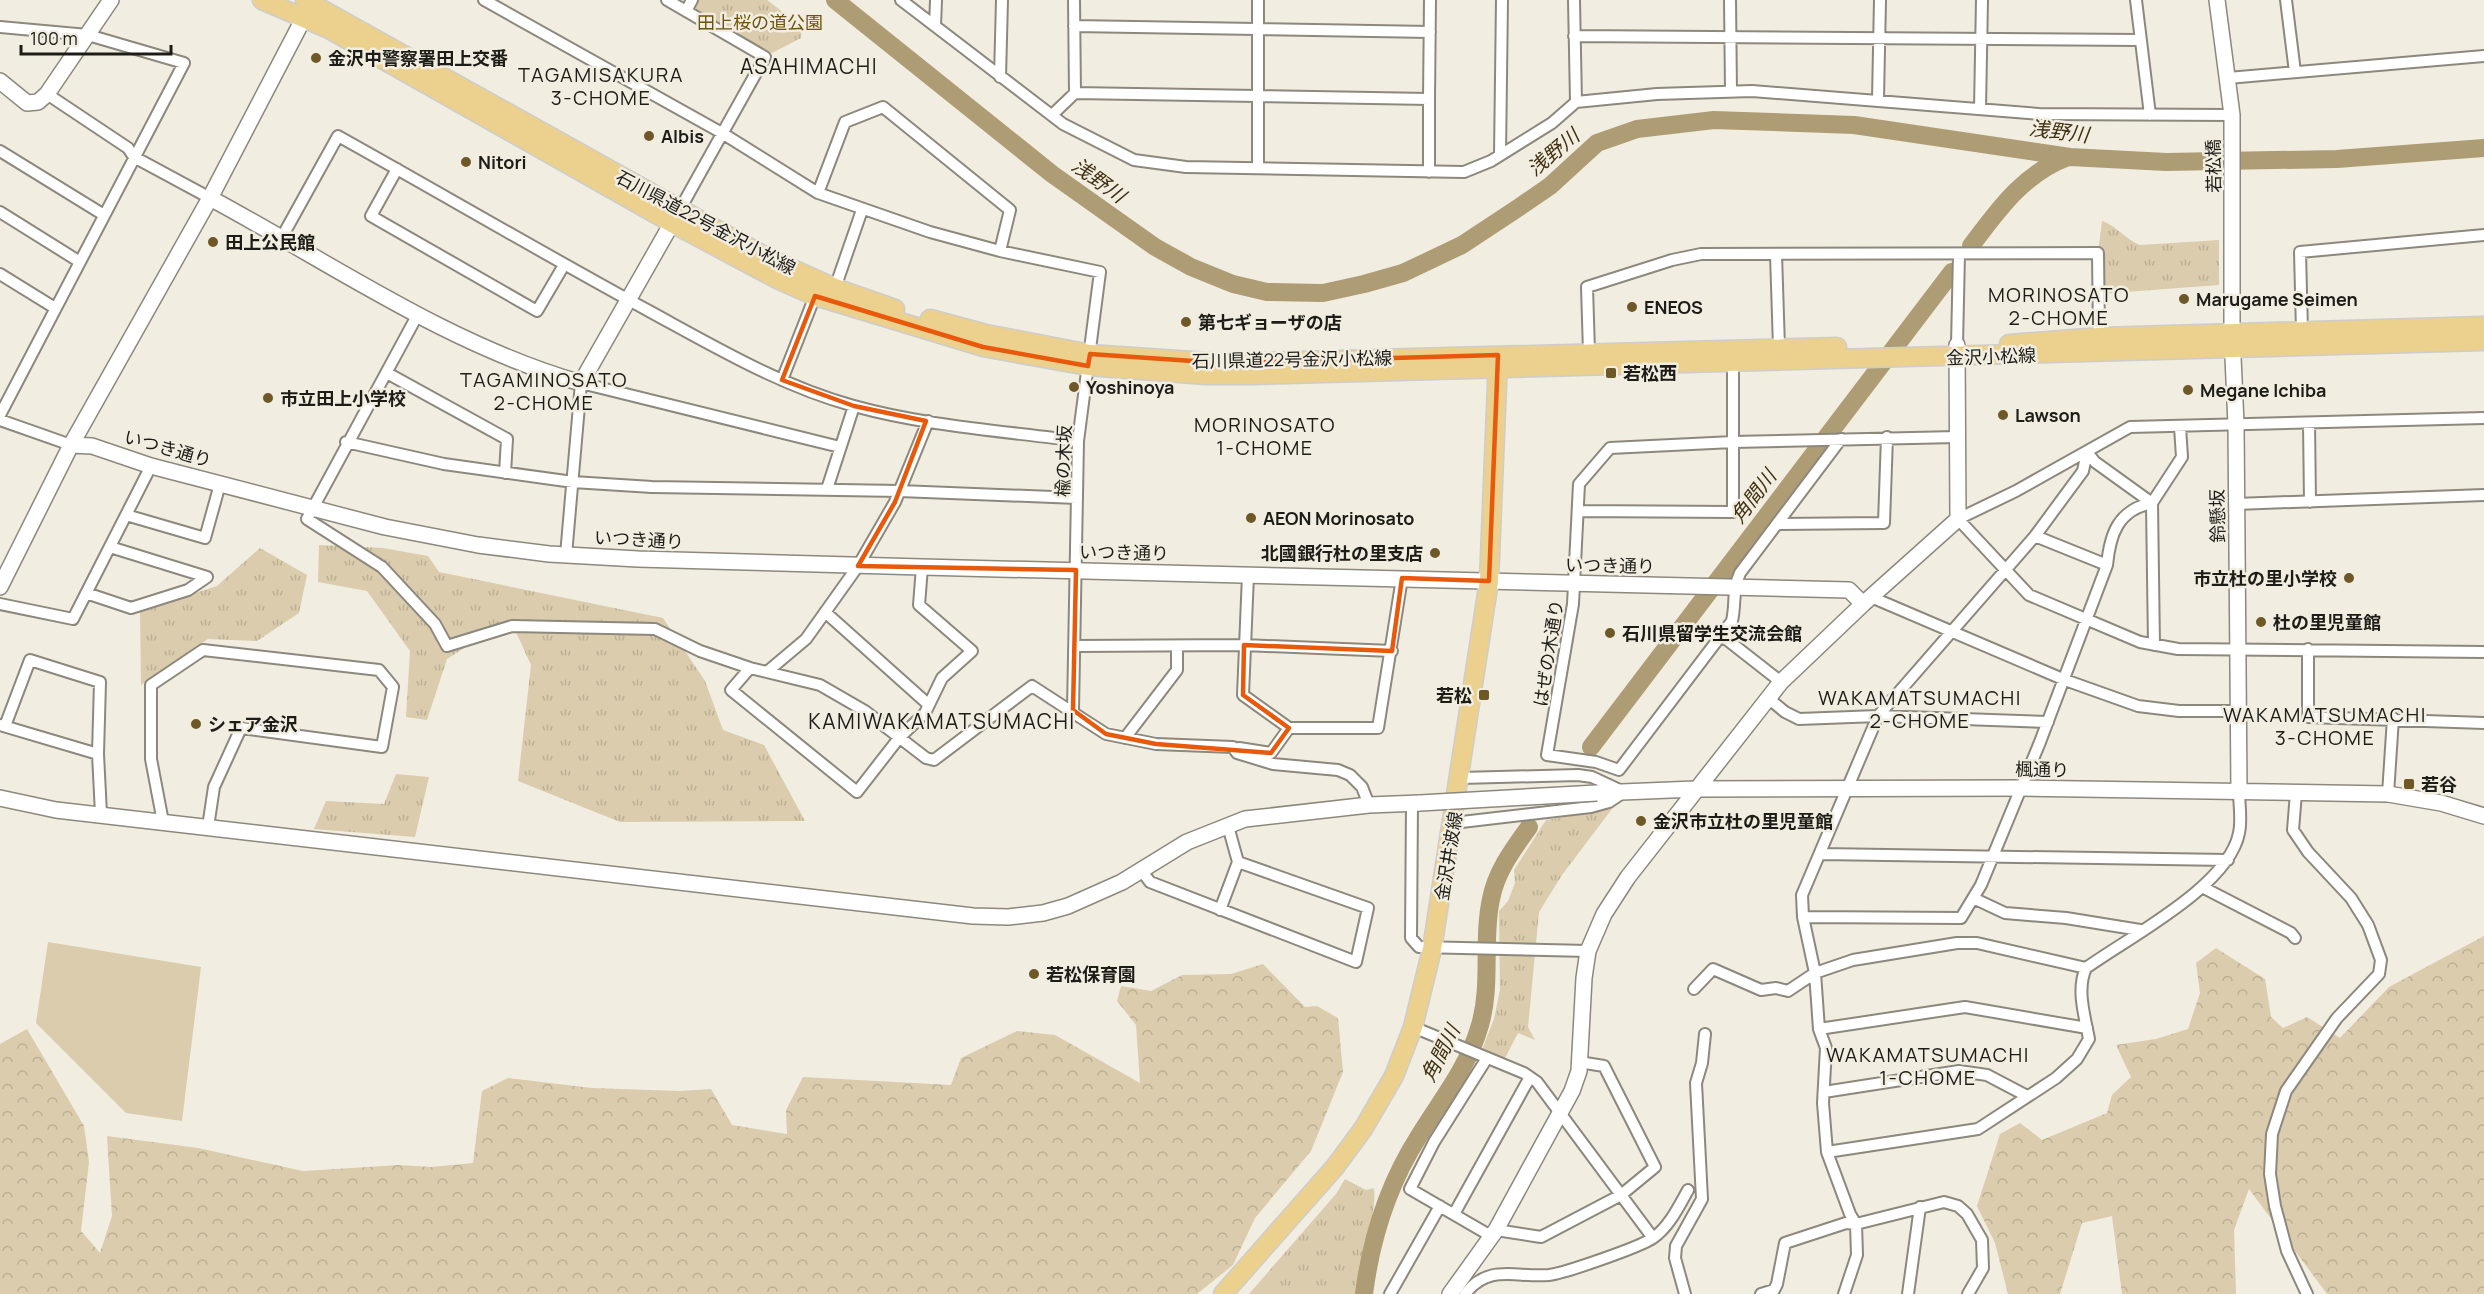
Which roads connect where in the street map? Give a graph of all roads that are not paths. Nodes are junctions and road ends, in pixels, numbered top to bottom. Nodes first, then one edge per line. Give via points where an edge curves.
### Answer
1 (111, 0) edge
2 (262, 0) edge
3 (484, 0) edge
4 (667, 0) edge
5 (692, 0) edge
6 (902, 0) edge
7 (936, 0) edge
8 (1002, 0) edge
9 (1074, 0) edge
10 (1258, 0) edge
11 (1430, 0) edge
12 (1502, 0) edge
13 (1574, 0) edge
14 (1730, 0) edge
15 (1880, 0) edge
16 (1982, 0) edge
17 (2136, 0) edge
18 (2217, 0) edge
19 (2286, 0) edge
20 (308, 5) edge
21 (686, 11) junction
22 (935, 26) junction
23 (1074, 26) junction
24 (0, 27) edge
25 (1257, 29) junction
26 (1430, 32) junction
27 (88, 35) junction
28 (1574, 36) junction
29 (1731, 36) junction
30 (1879, 37) junction
31 (1981, 38) junction
32 (2141, 40) junction
33 (2484, 56) edge
34 (2295, 72) junction
35 (1000, 77) junction
36 (2228, 78) junction
37 (0, 81) edge
38 (1731, 91) junction
39 (1075, 93) junction
40 (47, 94) junction
41 (1256, 98) junction
42 (1429, 99) junction
43 (1878, 99) junction
44 (1576, 102) junction
45 (1980, 109) junction
46 (1052, 115) junction
47 (2150, 115) junction
48 (2232, 121) junction
49 (722, 134) junction
50 (0, 151) edge
51 (1500, 155) junction
52 (134, 157) junction
53 (1258, 167) junction
54 (397, 169) junction
55 (1429, 172) junction
56 (818, 193) junction
57 (210, 198) junction
58 (862, 210) junction
59 (0, 212) edge
60 (104, 215) junction
61 (676, 216) junction
62 (2484, 235) edge
63 (282, 237) junction
64 (1000, 251) junction
65 (1776, 254) junction
66 (1959, 254) junction
67 (80, 262) junction
68 (564, 265) junction
69 (0, 274) edge
70 (835, 288) junction
71 (815, 296) junction
72 (629, 300) junction
73 (55, 308) junction
74 (418, 314) junction
75 (2484, 326) edge
76 (2302, 331) junction
77 (2099, 337) junction
78 (2232, 341) junction
79 (2484, 341) edge
80 (1779, 347) junction
81 (1957, 351) junction
82 (1589, 352) junction
83 (1878, 352) junction
84 (1089, 360) junction
85 (1733, 361) junction
86 (1498, 363) junction
87 (387, 373) junction
88 (782, 380) junction
89 (581, 383) junction
90 (854, 406) junction
91 (0, 415) edge
92 (2484, 418) edge
93 (0, 420) edge
94 (928, 421) junction
95 (2309, 423) junction
96 (2236, 424) junction
97 (2180, 427) junction
98 (1887, 437) junction
99 (1957, 437) junction
100 (1837, 440) junction
101 (1077, 441) junction
102 (346, 442) junction
103 (1733, 442) junction
104 (71, 445) junction
105 (840, 447) junction
106 (2087, 452) junction
107 (151, 466) junction
108 (505, 473) junction
109 (573, 482) junction
110 (220, 484) junction
111 (826, 489) junction
112 (900, 491) junction
113 (2484, 495) edge
114 (1077, 498) junction
115 (2310, 502) junction
116 (2152, 503) junction
117 (2236, 504) junction
118 (311, 508) junction
119 (1578, 511) junction
120 (126, 515) junction
121 (1958, 519) junction
122 (1778, 524) junction
123 (2036, 536) junction
124 (110, 546) junction
125 (567, 555) junction
126 (2107, 565) junction
127 (858, 566) junction
128 (922, 567) junction
129 (1076, 570) junction
130 (2006, 572) junction
131 (1248, 574) junction
132 (1402, 578) junction
133 (1489, 581) junction
134 (1575, 584) junction
135 (0, 587) edge
136 (1728, 587) junction
137 (87, 593) junction
138 (1867, 600) junction
139 (0, 604) edge
140 (825, 612) junction
141 (2085, 621) junction
142 (1952, 630) junction
143 (1721, 635) junction
144 (1244, 645) junction
145 (2154, 645) junction
146 (1075, 646) junction
147 (1177, 647) junction
148 (2308, 649) junction
149 (2238, 650) junction
150 (1392, 651) junction
151 (2484, 652) edge
152 (750, 668) junction
153 (768, 670) junction
154 (2065, 680) junction
155 (1780, 682) junction
156 (1768, 698) junction
157 (929, 705) junction
158 (1073, 710) junction
159 (2239, 711) junction
160 (1878, 716) junction
161 (2392, 718) junction
162 (2048, 722) junction
163 (2484, 723) edge
164 (2, 725) edge
165 (1289, 728) junction
166 (899, 738) junction
167 (1125, 738) junction
168 (1233, 747) junction
169 (98, 754) junction
170 (1461, 778) junction
171 (2021, 788) junction
172 (1695, 789) junction
173 (1847, 790) junction
174 (2239, 791) junction
175 (1624, 792) junction
176 (2296, 793) junction
177 (2388, 794) junction
178 (0, 798) edge
179 (1416, 803) junction
180 (1369, 805) junction
181 (100, 814) junction
182 (2484, 816) edge
183 (163, 822) junction
184 (1453, 823) junction
185 (1228, 826) junction
186 (208, 827) junction
187 (1821, 854) junction
188 (1991, 857) junction
189 (2228, 860) junction
190 (1238, 862) junction
191 (1141, 870) junction
192 (2204, 888) junction
193 (1973, 898) junction
194 (1220, 910) junction
195 (1803, 917) junction
196 (2140, 930) junction
197 (2295, 938) dead end
198 (1432, 949) junction
199 (1588, 951) junction
200 (2086, 968) junction
201 (1815, 973) junction
202 (1694, 989) dead end
203 (1413, 1027) junction
204 (2087, 1028) junction
205 (1820, 1029) junction
206 (1705, 1034) dead end
207 (1482, 1056) junction
208 (1579, 1062) junction
209 (1530, 1077) junction
210 (1824, 1092) junction
211 (2027, 1096) junction
212 (1561, 1113) junction
213 (1827, 1152) junction
214 (1688, 1190) dead end
215 (1621, 1195) junction
216 (1440, 1206) junction
217 (1920, 1207) junction
218 (1454, 1214) junction
219 (1856, 1224) junction
220 (1493, 1233) junction
221 (1653, 1238) junction
222 (1776, 1292) edge
223 (1223, 1294) edge
224 (1390, 1294) edge
225 (1450, 1294) edge
226 (1465, 1294) edge
227 (1685, 1294) edge
228 (1761, 1294) edge
229 (1844, 1294) edge
230 (1908, 1294) edge
231 (1968, 1294) edge
232 (2307, 1294) edge

1 - 27 street
2 - 20 main road, 石川県道22号金沢小松線
3 - 49 street
4 - 21 street
5 - 21 street
6 - 22 street
7 - 22 street
8 - 35 street
9 - 23 street
10 - 25 street
11 - 26 street
12 - 51 street
13 - 28 street
14 - 29 street
15 - 30 street
16 - 31 street
17 - 32 street
18 - 36 street, 若松橋
19 - 34 street
20 - 57 street
20 - 61 main road, 石川県道22号金沢小松線
21 - 49 street via 765,57
22 - 35 street
23 - 25 street
23 - 39 street
24 - 27 street
25 - 26 street
25 - 41 street
26 - 42 street
27 - 40 street
27 - 52 street via 184,63
28 - 29 street
28 - 44 street
29 - 30 street
29 - 38 street
30 - 31 street
30 - 43 street
31 - 32 street
31 - 45 street
32 - 47 street
33 - 34 street
34 - 36 street
35 - 46 street
36 - 48 street, 若松橋
37 - 40 street via 27,103 38,102
38 - 43 street
38 - 44 street
39 - 41 street
39 - 46 street
40 - 52 street via 128,148
41 - 42 street
41 - 53 street
42 - 55 street
43 - 45 street
44 - 51 street via 1552,123
45 - 47 street
46 - 53 street via 1134,160 1186,167
47 - 48 street
48 - 78 street, 若松橋
49 - 56 street
49 - 61 street
50 - 60 street
51 - 55 street via 1473,171
52 - 57 street
52 - 60 street
53 - 55 street
54 - 63 street via 338,136
54 - 68 street
54 - 68 street via 371,216 537,311
56 - 58 street
56 - 64 street via 845,122 883,107 1010,210
57 - 63 street
57 - 104 street
58 - 64 street
58 - 70 street
59 - 67 street
60 - 67 street
61 - 70 main road, 石川県道22号金沢小松線
61 - 71 main road via 779,280
61 - 72 street
62 - 76 street via 2300,252
63 - 74 street
64 - 84 street, 楡の木坂 via 1100,272
65 - 66 street
65 - 80 street
65 - 82 street via 1701,254 1594,282 1587,287
66 - 77 street via 2098,253
66 - 81 street
67 - 73 street
68 - 72 street
69 - 73 street
70 - 84 main road, 石川県道22号金沢小松線 via 889,308
71 - 84 main road via 983,347
71 - 88 street
72 - 88 street
72 - 89 street
73 - 91 street
74 - 87 street
74 - 89 street via 533,369
75 - 76 main road, 金沢小松線
76 - 78 main road, 金沢小松線
77 - 78 main road, 金沢小松線
77 - 81 main road, 金沢小松線
78 - 79 main road, 金沢小松線
78 - 81 main road, 金沢小松線
78 - 96 street, 鈴懸坂
80 - 82 main road, 金沢小松線
80 - 83 main road, 金沢小松線
81 - 83 main road, 金沢小松線
81 - 99 street
82 - 86 main road, 金沢小松線
83 - 85 main road, 金沢小松線
84 - 86 main road via 1218,375
84 - 101 street, 楡の木坂
85 - 86 main road, 金沢小松線
85 - 103 street
86 - 133 main road, 金沢井波線
87 - 102 street
87 - 108 street via 507,440
88 - 90 street
89 - 105 street
89 - 109 street
90 - 94 street
90 - 105 street
92 - 95 street
93 - 104 street
94 - 101 street
94 - 112 street
95 - 96 street
95 - 115 street
96 - 97 street
96 - 117 street, 鈴懸坂
97 - 106 street via 2130,427
97 - 116 street via 2182,458
98 - 99 street, はぜの木通り
98 - 100 street, はぜの木通り
98 - 122 street via 1884,523
99 - 121 street
100 - 103 street, はぜの木通り
100 - 122 street
101 - 114 street, 楡の木坂
102 - 108 street
102 - 118 street
103 - 119 street, はぜの木通り via 1610,448 1579,484
103 - 119 street via 1733,512
104 - 107 street, いつき通り via 92,446
104 - 135 street
105 - 111 street
106 - 116 street
106 - 121 street
106 - 123 street via 2083,471
107 - 110 street, いつき通り
107 - 120 street
108 - 109 street
109 - 111 street
109 - 125 street
110 - 118 street, いつき通り
110 - 120 street via 205,538
111 - 112 street
112 - 114 street
112 - 127 street
113 - 115 street
114 - 129 street, 楡の木坂
115 - 117 street
116 - 126 street via 2138,506 2116,524
116 - 145 street
117 - 149 street, 鈴懸坂
118 - 125 street, いつき通り via 478,545
118 - 152 street via 307,519 382,567 435,624 447,646 512,626 655,629 700,651
119 - 134 street, はぜの木通り
120 - 124 street
121 - 130 street
121 - 138 street
122 - 136 street
123 - 126 street
123 - 130 street
124 - 137 street
124 - 137 street via 207,577 188,590 131,608
125 - 127 street, いつき通り
126 - 141 street
127 - 128 street, いつき通り
127 - 140 street
128 - 129 street, いつき通り
128 - 157 street via 919,605 972,651 942,678
129 - 131 street, いつき通り
129 - 146 street, 楡の木坂
130 - 141 street via 2029,595
130 - 142 street
131 - 132 street, いつき通り
131 - 144 street
132 - 133 street, いつき通り
132 - 150 street
133 - 134 street, いつき通り
133 - 170 main road, 金沢井波線
134 - 136 street, いつき通り
134 - 143 street, はぜの木通り via 1547,755 1596,762 1618,770
136 - 138 street via 1849,590
136 - 143 street via 1734,611 1732,621
137 - 139 street via 73,619
138 - 142 street
138 - 155 street
140 - 153 street via 806,639
140 - 157 street
141 - 145 street
141 - 154 street
142 - 154 street
142 - 160 street
143 - 155 street
144 - 147 street
144 - 150 street
144 - 165 street via 1243,695
145 - 149 street
146 - 147 street
146 - 158 street, 楡の木坂
147 - 167 street via 1177,670
148 - 149 street
148 - 151 street
148 - 161 street via 2308,717
149 - 159 street, 鈴懸坂
150 - 165 street via 1378,728
152 - 153 street
152 - 166 street via 731,690 857,792
153 - 166 street via 820,686 865,711
154 - 159 street via 2151,709
154 - 162 street
155 - 156 street
156 - 160 street via 1798,718
156 - 172 street
157 - 166 street
158 - 166 street via 1032,686 934,760
158 - 167 street via 1106,734
159 - 174 street, 鈴懸坂
160 - 162 street
160 - 173 street
161 - 163 street
161 - 177 street
162 - 171 street
164 - 169 street
164 - 169 street via 30,660 100,682
165 - 168 street via 1271,753
167 - 168 street via 1156,744
168 - 180 street via 1237,753 1273,764 1338,770 1350,775 1362,787
169 - 181 street
170 - 175 street via 1578,775
170 - 184 main road, 金沢井波線
171 - 173 street, 楓通り
171 - 174 street, 楓通り
171 - 188 street
172 - 173 street, 楓通り
172 - 175 street, 楓通り
172 - 199 street via 1628,877 1604,914
173 - 187 street
174 - 176 street, 楓通り
174 - 189 street via 2240,832
175 - 179 street, 楓通り, bridge
175 - 184 street via 1591,807
176 - 177 street, 楓通り
176 - 232 street via 2293,830 2351,898 2368,925 2381,960 2379,974 2337,1018 2286,1091 2272,1134 2270,1174 2275,1206 2287,1251
177 - 182 street, 楓通り via 2441,803
178 - 181 street, 楓通り via 24,805
179 - 180 street, 楓通り
179 - 198 street via 1411,938 1419,947
180 - 185 street, 楓通り via 1245,819
181 - 183 street, 楓通り
183 - 186 street, 楓通り
183 - 186 street via 151,759 151,685 203,650 379,670 393,687 382,747 241,728 214,787
184 - 198 main road, 金沢井波線
185 - 190 street
185 - 191 street, 楓通り via 1187,842
186 - 191 street, 楓通り via 985,916 1043,913 1068,906 1100,894
187 - 188 street
187 - 195 street via 1802,895
188 - 189 street
188 - 193 street
189 - 192 street
190 - 194 street
190 - 194 street via 1368,908 1356,962
191 - 194 street via 1150,882
192 - 196 street
192 - 197 street
193 - 195 street via 1961,918
193 - 196 street via 2005,913
195 - 201 street
196 - 200 street
198 - 199 street
198 - 203 main road, 金沢井波線
199 - 208 street
200 - 201 street via 1977,943 1957,943 1853,960
200 - 204 street via 2082,975 2082,1006
201 - 202 street via 1788,991 1776,987 1761,990 1713,969
201 - 205 street
203 - 207 street
203 - 223 main road, 金沢井波線 via 1394,1076 1363,1129 1335,1167
204 - 205 street via 1965,1007
204 - 211 street via 2089,1039 2077,1059
205 - 210 street via 1826,1048
206 - 227 street via 1696,1083 1702,1199 1676,1246 1675,1258
207 - 209 street
207 - 216 street via 1410,1189
208 - 212 street via 1572,1091
208 - 215 street via 1604,1066 1655,1167
209 - 212 street
209 - 218 street
210 - 211 street via 1959,1071 1987,1075
210 - 213 street
211 - 213 street via 1978,1129
212 - 215 street
212 - 220 street
213 - 219 street
214 - 221 street via 1674,1215
215 - 220 street via 1541,1237
215 - 221 street
216 - 218 street
216 - 224 street
217 - 219 street
217 - 230 street
217 - 231 street via 1944,1202 1958,1206 1982,1240 1983,1268
218 - 220 street
219 - 222 street via 1846,1223 1785,1243
219 - 229 street via 1857,1255
220 - 225 street
221 - 226 street via 1551,1275 1493,1274 1473,1283
222 - 228 street

